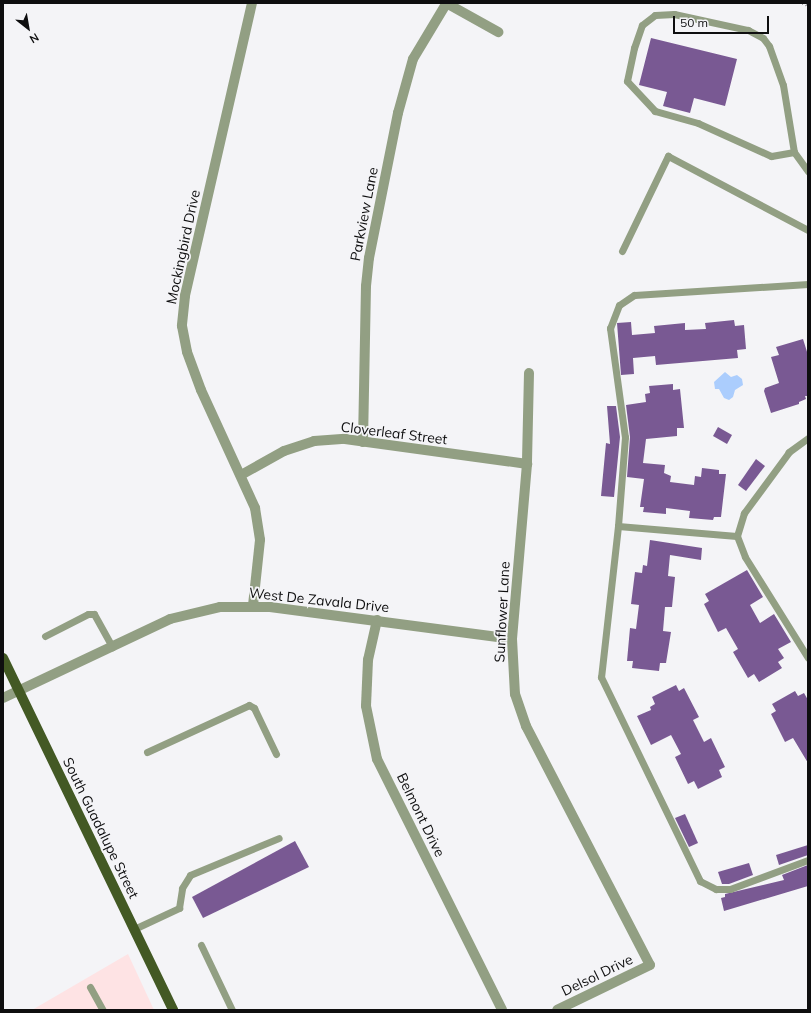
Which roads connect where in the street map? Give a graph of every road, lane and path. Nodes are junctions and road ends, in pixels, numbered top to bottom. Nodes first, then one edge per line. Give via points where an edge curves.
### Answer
1 (252, 3) edge
2 (446, 3) edge
3 (802, 3) edge
4 (808, 5) edge
5 (498, 32) dead end
6 (794, 152) junction
7 (808, 171) edge
8 (808, 230) edge
9 (622, 251) dead end
10 (808, 285) edge
11 (529, 373) dead end
12 (808, 438) edge
13 (363, 442) junction
14 (527, 464) junction
15 (241, 476) junction
16 (618, 526) junction
17 (737, 536) junction
18 (253, 606) junction
19 (377, 620) junction
20 (45, 636) dead end
21 (512, 638) junction
22 (112, 647) junction
23 (3, 658) edge
24 (808, 658) edge
25 (19, 691) junction
26 (3, 698) edge
27 (147, 752) dead end
28 (276, 754) dead end
29 (279, 838) dead end
30 (808, 860) edge
31 (134, 929) junction
32 (200, 945) dead end
33 (650, 965) joint
34 (90, 987) dead end
35 (103, 1010) edge
36 (173, 1010) edge
37 (232, 1010) edge
38 (502, 1010) edge
39 (557, 1010) edge

1 - 15 street, Mockingbird Drive via 184,296 182,326 187,352 201,390
2 - 5 street
2 - 13 street, Parkview Lane via 413,59 398,113 370,250 366,286
3 - 4 path
6 - 6 lane via 783,85 769,46 763,38 748,30 674,14 655,15 642,25 634,48 628,80 655,111 698,123 772,156
6 - 7 lane
8 - 9 lane via 668,156
10 - 16 lane via 634,296 619,305 610,328 625,437
11 - 14 street, Sunflower Lane
12 - 17 lane via 789,452 749,507
13 - 14 street, Cloverleaf Street
13 - 15 street, Cloverleaf Street via 345,439 314,441 284,451
14 - 21 street, Sunflower Lane
15 - 18 street, Mockingbird Drive via 259,526 260,540
16 - 17 lane
16 - 30 lane via 601,677 700,881 716,888 730,889
17 - 24 lane via 745,557
18 - 19 street, West De Zavala Drive
18 - 22 street, West De Zavala Drive via 196,611 170,619
19 - 21 street, West De Zavala Drive
19 - 38 street, Belmont Drive via 368,660 366,706 378,758
20 - 22 lane via 88,614 94,614
21 - 33 street, Sunflower Lane via 515,694 526,726
22 - 25 street, West De Zavala Drive
23 - 25 main road, South Guadalupe Street
25 - 26 street, West De Zavala Drive
25 - 31 main road, South Guadalupe Street
27 - 28 lane via 249,705 254,708
29 - 31 lane via 190,875 182,888 179,908
31 - 36 main road, South Guadalupe Street
32 - 37 lane
33 - 39 street, Delsol Drive
34 - 35 lane

